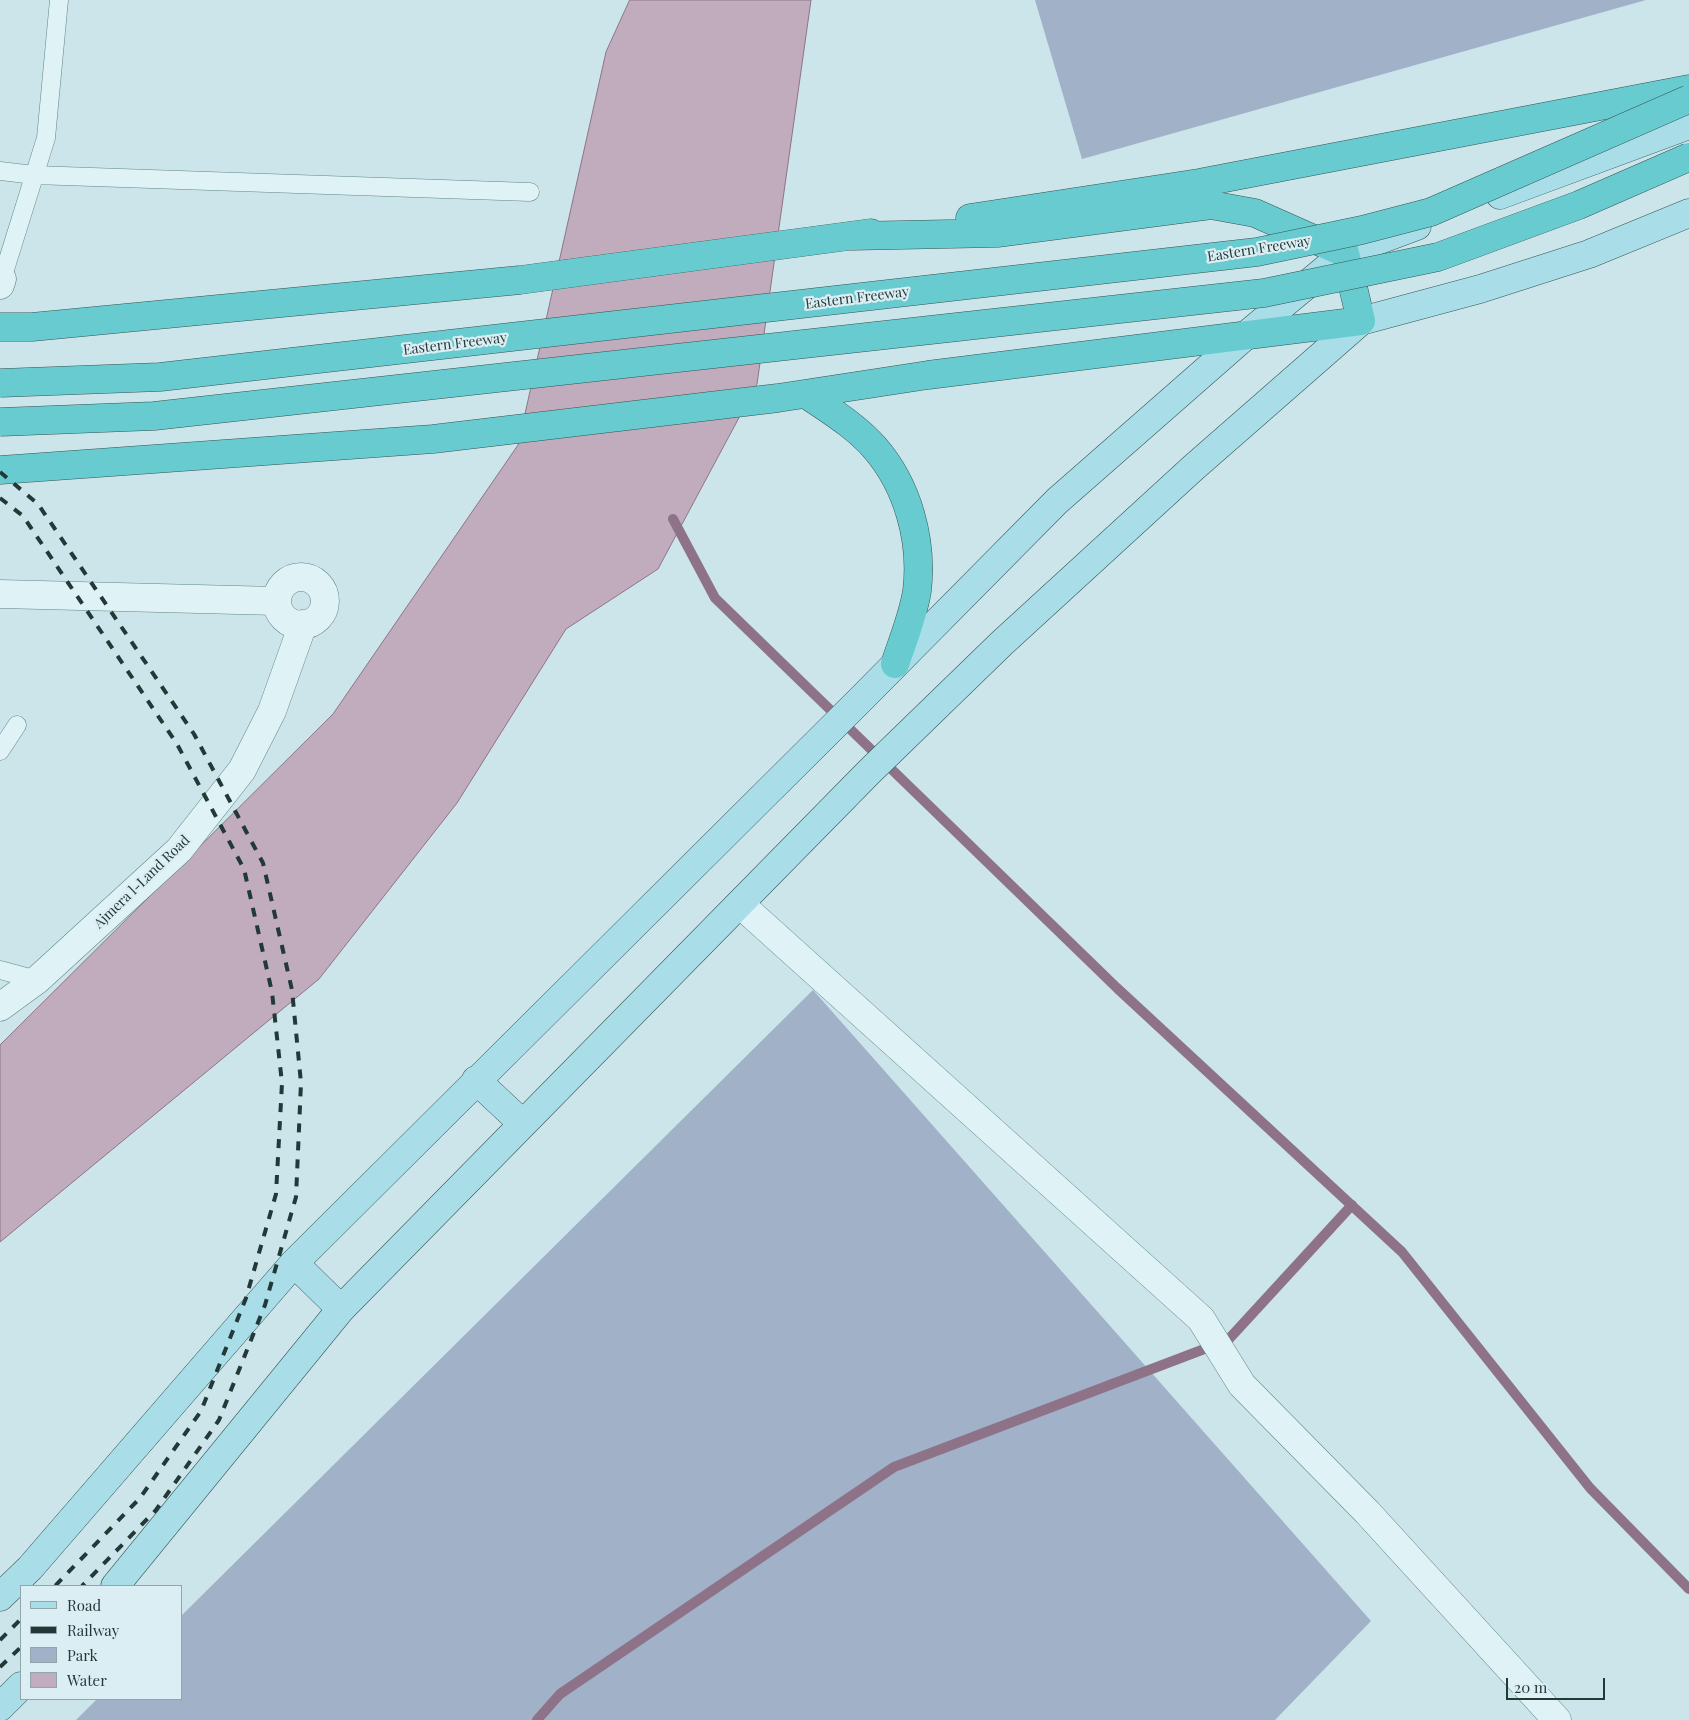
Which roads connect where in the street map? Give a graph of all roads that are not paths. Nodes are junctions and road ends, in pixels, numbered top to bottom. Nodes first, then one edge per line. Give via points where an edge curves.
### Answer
1 (59, 0) edge
2 (1689, 89) edge
3 (1689, 100) edge
4 (1689, 126) edge
5 (1689, 157) edge
6 (0, 171) edge
7 (34, 175) junction
8 (530, 192) dead end
9 (1689, 213) edge
10 (852, 236) junction
11 (1345, 253) junction
12 (1, 281) edge
13 (1361, 321) junction
14 (0, 327) edge
15 (1244, 337) junction
16 (0, 383) edge
17 (806, 394) junction
18 (0, 422) edge
19 (0, 470) edge
20 (0, 594) edge
21 (276, 601) junction
22 (303, 624) junction
23 (895, 664) junction
24 (17, 725) dead end
25 (0, 751) edge
26 (740, 904) junction
27 (0, 970) edge
28 (36, 980) junction
29 (0, 1007) edge
30 (476, 1080) junction
31 (522, 1123) junction
32 (294, 1263) junction
33 (341, 1309) junction
34 (116, 1585) edge
35 (0, 1597) edge
36 (20, 1687) edge
37 (0, 1707) edge
38 (1557, 1720) edge

1 - 7 lane via 46,138
2 - 10 highway via 1199,183
3 - 16 highway, Eastern Freeway, bridge via 1431,212 1257,252 160,377
4 - 11 main road
5 - 18 highway, bridge via 1579,205 1438,256 1264,293 164,415
6 - 7 lane
7 - 8 lane
7 - 12 lane
9 - 13 main road via 1589,254 1480,289
10 - 11 highway via 997,233 1211,205 1255,213
10 - 14 highway via 520,280 32,327
11 - 13 highway
11 - 15 main road
13 - 15 highway
13 - 26 main road via 1104,547 869,772
15 - 17 highway via 928,375
15 - 23 main road via 1057,501
17 - 19 highway via 433,439
17 - 23 highway via 855,428 874,447 890,467 909,510 916,535 916,591
20 - 21 street
21 - 22 street via 288,621
21 - 22 street via 288,580 302,577 317,583 324,596 324,604 318,618
22 - 28 street, Ajmera l-Land Road via 272,711 242,770 179,850
23 - 30 main road
24 - 25 lane
26 - 31 main road
26 - 38 street via 1202,1320 1242,1385 1367,1512
27 - 28 lane
28 - 29 street, Ajmera l-Land Road
30 - 31 main road
30 - 32 main road
31 - 33 main road
32 - 33 main road
32 - 35 main road via 30,1568
33 - 34 main road
36 - 37 main road

